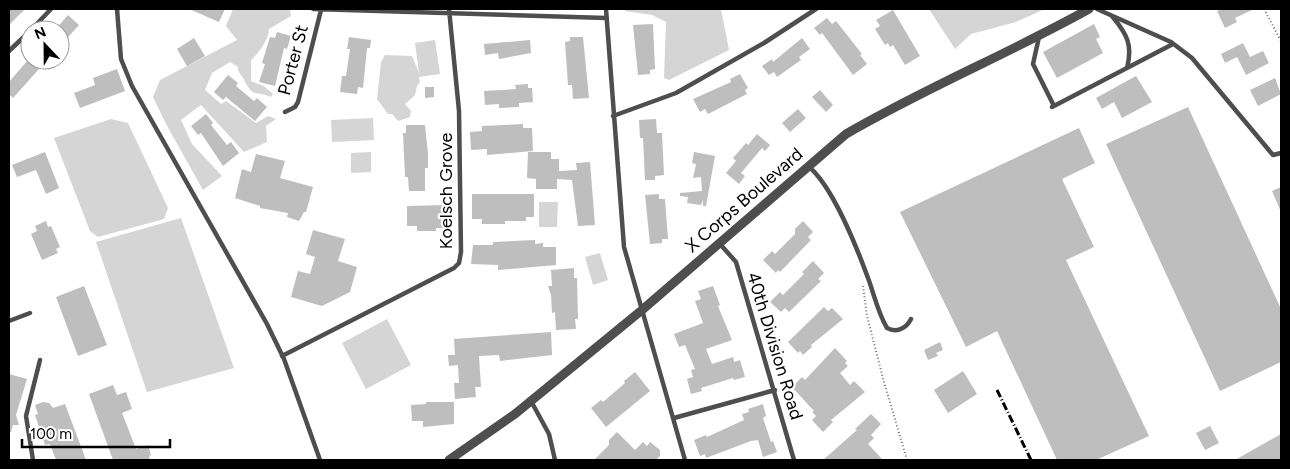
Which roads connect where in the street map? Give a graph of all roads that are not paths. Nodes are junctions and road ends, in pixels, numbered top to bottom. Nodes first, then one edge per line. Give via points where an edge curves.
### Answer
1 (50, 9) edge
2 (117, 9) edge
3 (313, 9) edge
4 (606, 9) edge
5 (816, 9) edge
6 (1089, 9) edge
7 (1097, 9) edge
8 (321, 10) junction
9 (449, 10) edge
10 (1111, 15) junction
11 (606, 18) junction
12 (40, 20) edge
13 (1039, 37) junction
14 (20, 41) edge
15 (1173, 44) junction
16 (9, 51) edge
17 (1127, 68) junction
18 (285, 112) dead end
19 (613, 116) junction
20 (1281, 153) edge
21 (807, 166) junction
22 (720, 244) junction
23 (642, 310) junction
24 (30, 313) dead end
25 (911, 319) dead end
26 (9, 321) edge
27 (282, 356) junction
28 (40, 360) dead end
29 (775, 390) junction
30 (531, 401) junction
31 (674, 418) junction
32 (33, 460) edge
33 (320, 460) edge
34 (449, 460) edge
35 (555, 460) edge
36 (685, 460) edge
37 (794, 460) edge

1 - 12 lane
2 - 27 lane via 121,59 132,86
3 - 8 lane
4 - 11 lane
5 - 19 lane via 676,93
6 - 13 street, X Corps Boulevard
7 - 10 lane
8 - 9 lane
8 - 18 lane, Porter St via 298,102
9 - 11 lane
9 - 27 lane, Koelsch Grove via 459,111 459,263
10 - 15 lane
10 - 17 lane via 1129,40
11 - 19 lane
13 - 17 lane via 1033,64 1053,106
13 - 21 street, X Corps Boulevard via 878,115 846,134
14 - 16 lane
15 - 17 lane
15 - 20 lane via 1192,58 1273,155
19 - 23 lane via 624,247
21 - 22 street, X Corps Boulevard
21 - 25 lane via 820,177 831,196 887,328 898,330
22 - 23 street, X Corps Boulevard
22 - 29 lane, 40th Division Road via 736,262
23 - 30 street, X Corps Boulevard
23 - 31 lane
24 - 26 lane
27 - 33 lane
28 - 32 lane via 26,416
29 - 31 lane
29 - 37 lane, 40th Division Road
30 - 34 street, X Corps Boulevard via 459,456
30 - 35 lane via 549,434
31 - 36 lane

